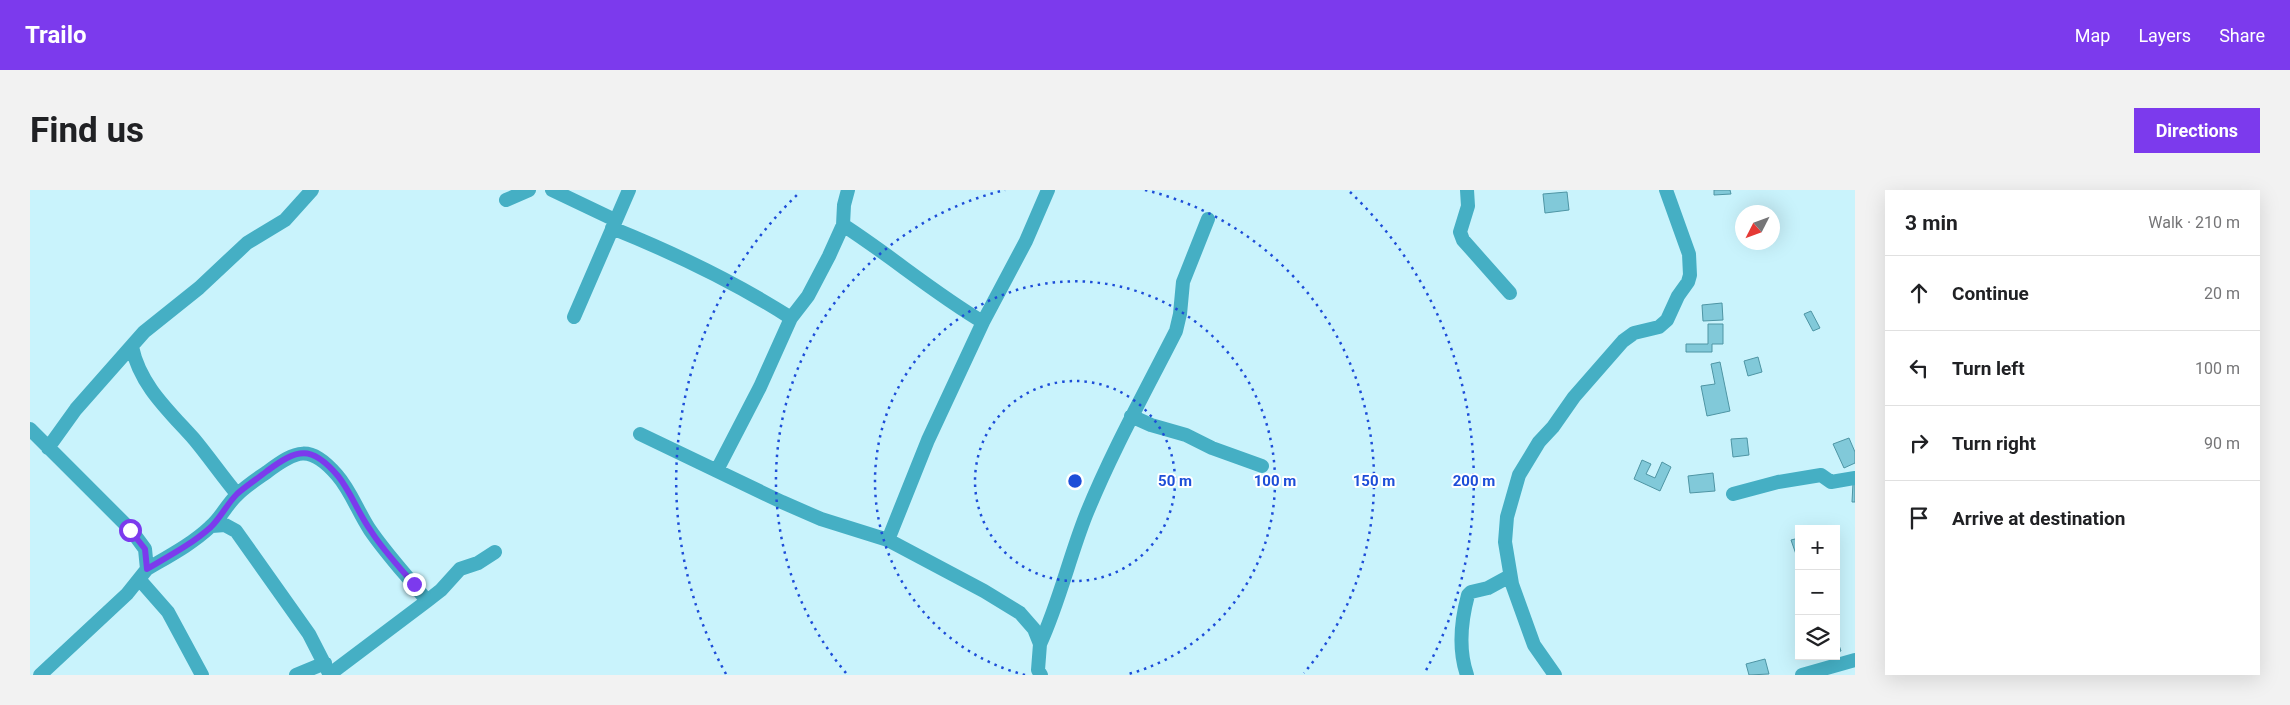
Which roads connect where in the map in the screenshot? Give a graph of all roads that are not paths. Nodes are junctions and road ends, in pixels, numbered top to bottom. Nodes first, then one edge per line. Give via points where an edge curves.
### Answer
1 (312, 190) edge
2 (529, 190) edge
3 (552, 190) edge
4 (629, 190) edge
5 (848, 190) edge
6 (1048, 190) edge
7 (1467, 190) edge
8 (1666, 190) edge
9 (506, 200) dead end
10 (1208, 219) dead end
11 (613, 224) junction
12 (843, 225) junction
13 (1510, 293) dead end
14 (574, 317) dead end
15 (791, 318) junction
16 (983, 322) junction
17 (132, 346) junction
18 (1131, 416) junction
19 (30, 429) edge
20 (640, 434) dead end
21 (48, 448) junction
22 (1262, 466) dead end
23 (717, 470) junction
24 (1855, 478) edge
25 (237, 494) junction
26 (1733, 494) dead end
27 (212, 526) junction
28 (888, 540) junction
29 (496, 552) dead end
30 (143, 574) junction
31 (1510, 576) junction
32 (427, 601) junction
33 (1040, 644) junction
34 (1855, 660) edge
35 (328, 671) edge
36 (1038, 673) edge
37 (43, 674) edge
38 (202, 675) edge
39 (296, 675) edge
40 (1467, 675) edge
41 (1555, 675) edge
42 (1802, 675) edge

1 - 17 street via 285,220 247,243
2 - 9 street
3 - 11 street via 574,199
4 - 11 street
5 - 12 street
6 - 16 street
7 - 13 street via 1468,206 1460,232 1463,240
8 - 31 street via 1689,254 1688,282 1668,320 1634,333 1623,341 1574,397 1527,460 1507,517 1505,542
10 - 18 street via 1183,282 1176,331
11 - 14 street
11 - 15 street via 768,303
12 - 15 street via 808,296
12 - 16 street via 946,300
15 - 23 street
16 - 28 street via 928,440
17 - 21 street via 76,409
17 - 25 street via 135,362 153,394
18 - 22 street
18 - 33 street via 1086,515 1055,610
19 - 21 street
20 - 23 street
21 - 30 street via 145,549
23 - 28 street via 821,519
24 - 26 street via 1831,482 1821,475
25 - 27 street
25 - 32 street via 289,456 305,453 322,460 348,490 371,532
27 - 30 street
27 - 35 street via 225,525 236,531 309,634
28 - 33 street via 1020,613 1034,629
29 - 32 street via 460,569
30 - 37 street via 128,594
30 - 38 street
31 - 40 street via 1468,595 1461,650
31 - 41 street via 1534,645
32 - 35 street
33 - 36 street
34 - 42 street
35 - 39 street

